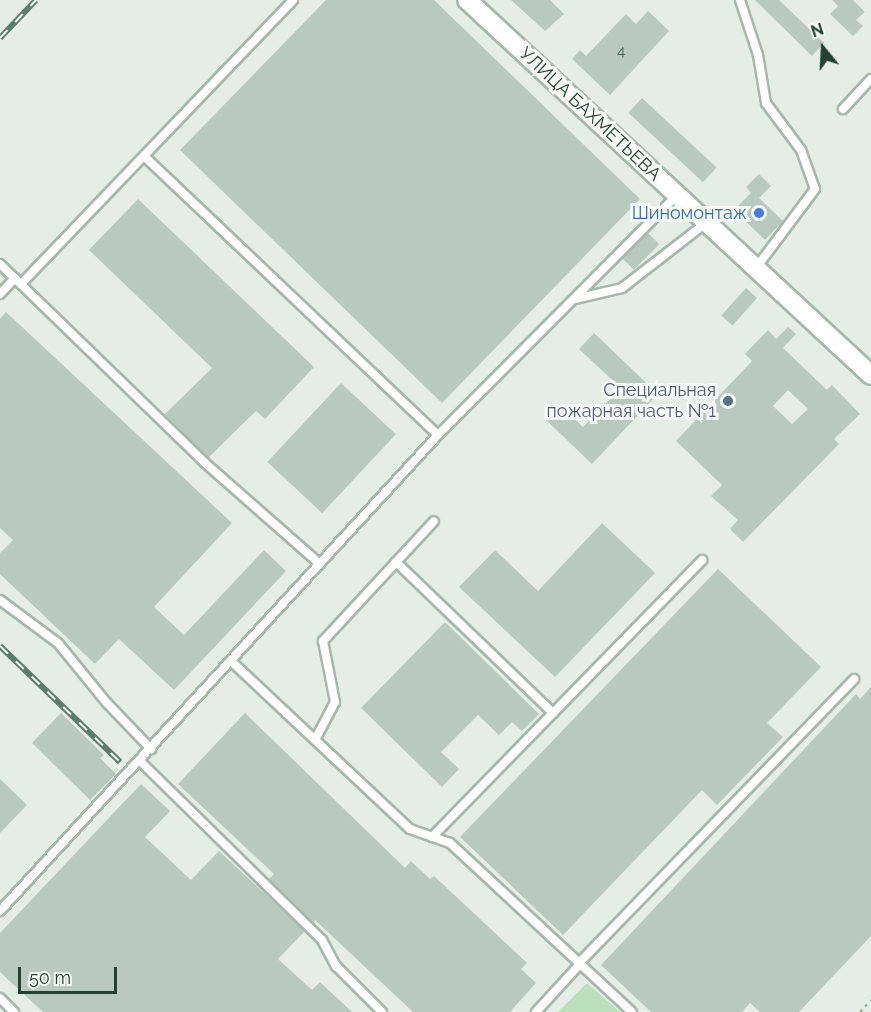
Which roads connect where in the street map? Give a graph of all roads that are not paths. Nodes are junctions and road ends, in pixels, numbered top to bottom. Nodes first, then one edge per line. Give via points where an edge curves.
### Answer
1 (293, 0) edge
2 (467, 0) edge
3 (740, 0) edge
4 (871, 80) edge
5 (843, 109) dead end
6 (144, 156) junction
7 (677, 195) junction
8 (707, 222) junction
9 (0, 264) edge
10 (756, 268) junction
11 (18, 281) junction
12 (0, 294) edge
13 (573, 299) junction
14 (871, 375) edge
15 (438, 435) junction
16 (434, 521) dead end
17 (702, 560) dead end
18 (396, 562) junction
19 (320, 564) junction
20 (0, 600) edge
21 (231, 661) junction
22 (854, 679) dead end
23 (553, 712) junction
24 (315, 740) junction
25 (152, 749) junction
26 (140, 761) junction
27 (432, 837) junction
28 (0, 911) edge
29 (580, 963) junction
30 (0, 998) edge
31 (14, 1012) edge
32 (382, 1012) edge
33 (536, 1012) edge
34 (632, 1012) edge

1 - 6 lane
2 - 7 street, УЛИЦА БАХМЕТЬЕВА
3 - 10 lane via 758,56 766,103 801,150 815,189
4 - 5 lane
6 - 11 lane
6 - 15 lane
7 - 8 street, УЛИЦА БАХМЕТЬЕВА
7 - 13 lane
8 - 10 street, УЛИЦА БАХМЕТЬЕВА
8 - 13 lane via 622,288
9 - 11 lane
10 - 14 street, УЛИЦА БАХМЕТЬЕВА
11 - 12 lane
11 - 19 lane via 206,463
13 - 15 lane
15 - 19 lane
16 - 18 lane
17 - 23 lane
18 - 23 lane
18 - 24 lane via 324,641 335,702
19 - 21 lane
20 - 25 lane via 58,644
21 - 24 lane
21 - 25 lane
22 - 29 lane
23 - 27 lane
24 - 27 lane via 410,829
25 - 26 lane
26 - 28 lane
26 - 32 lane via 322,940 336,966
27 - 29 lane via 450,843
29 - 33 lane
29 - 34 lane
30 - 31 lane

